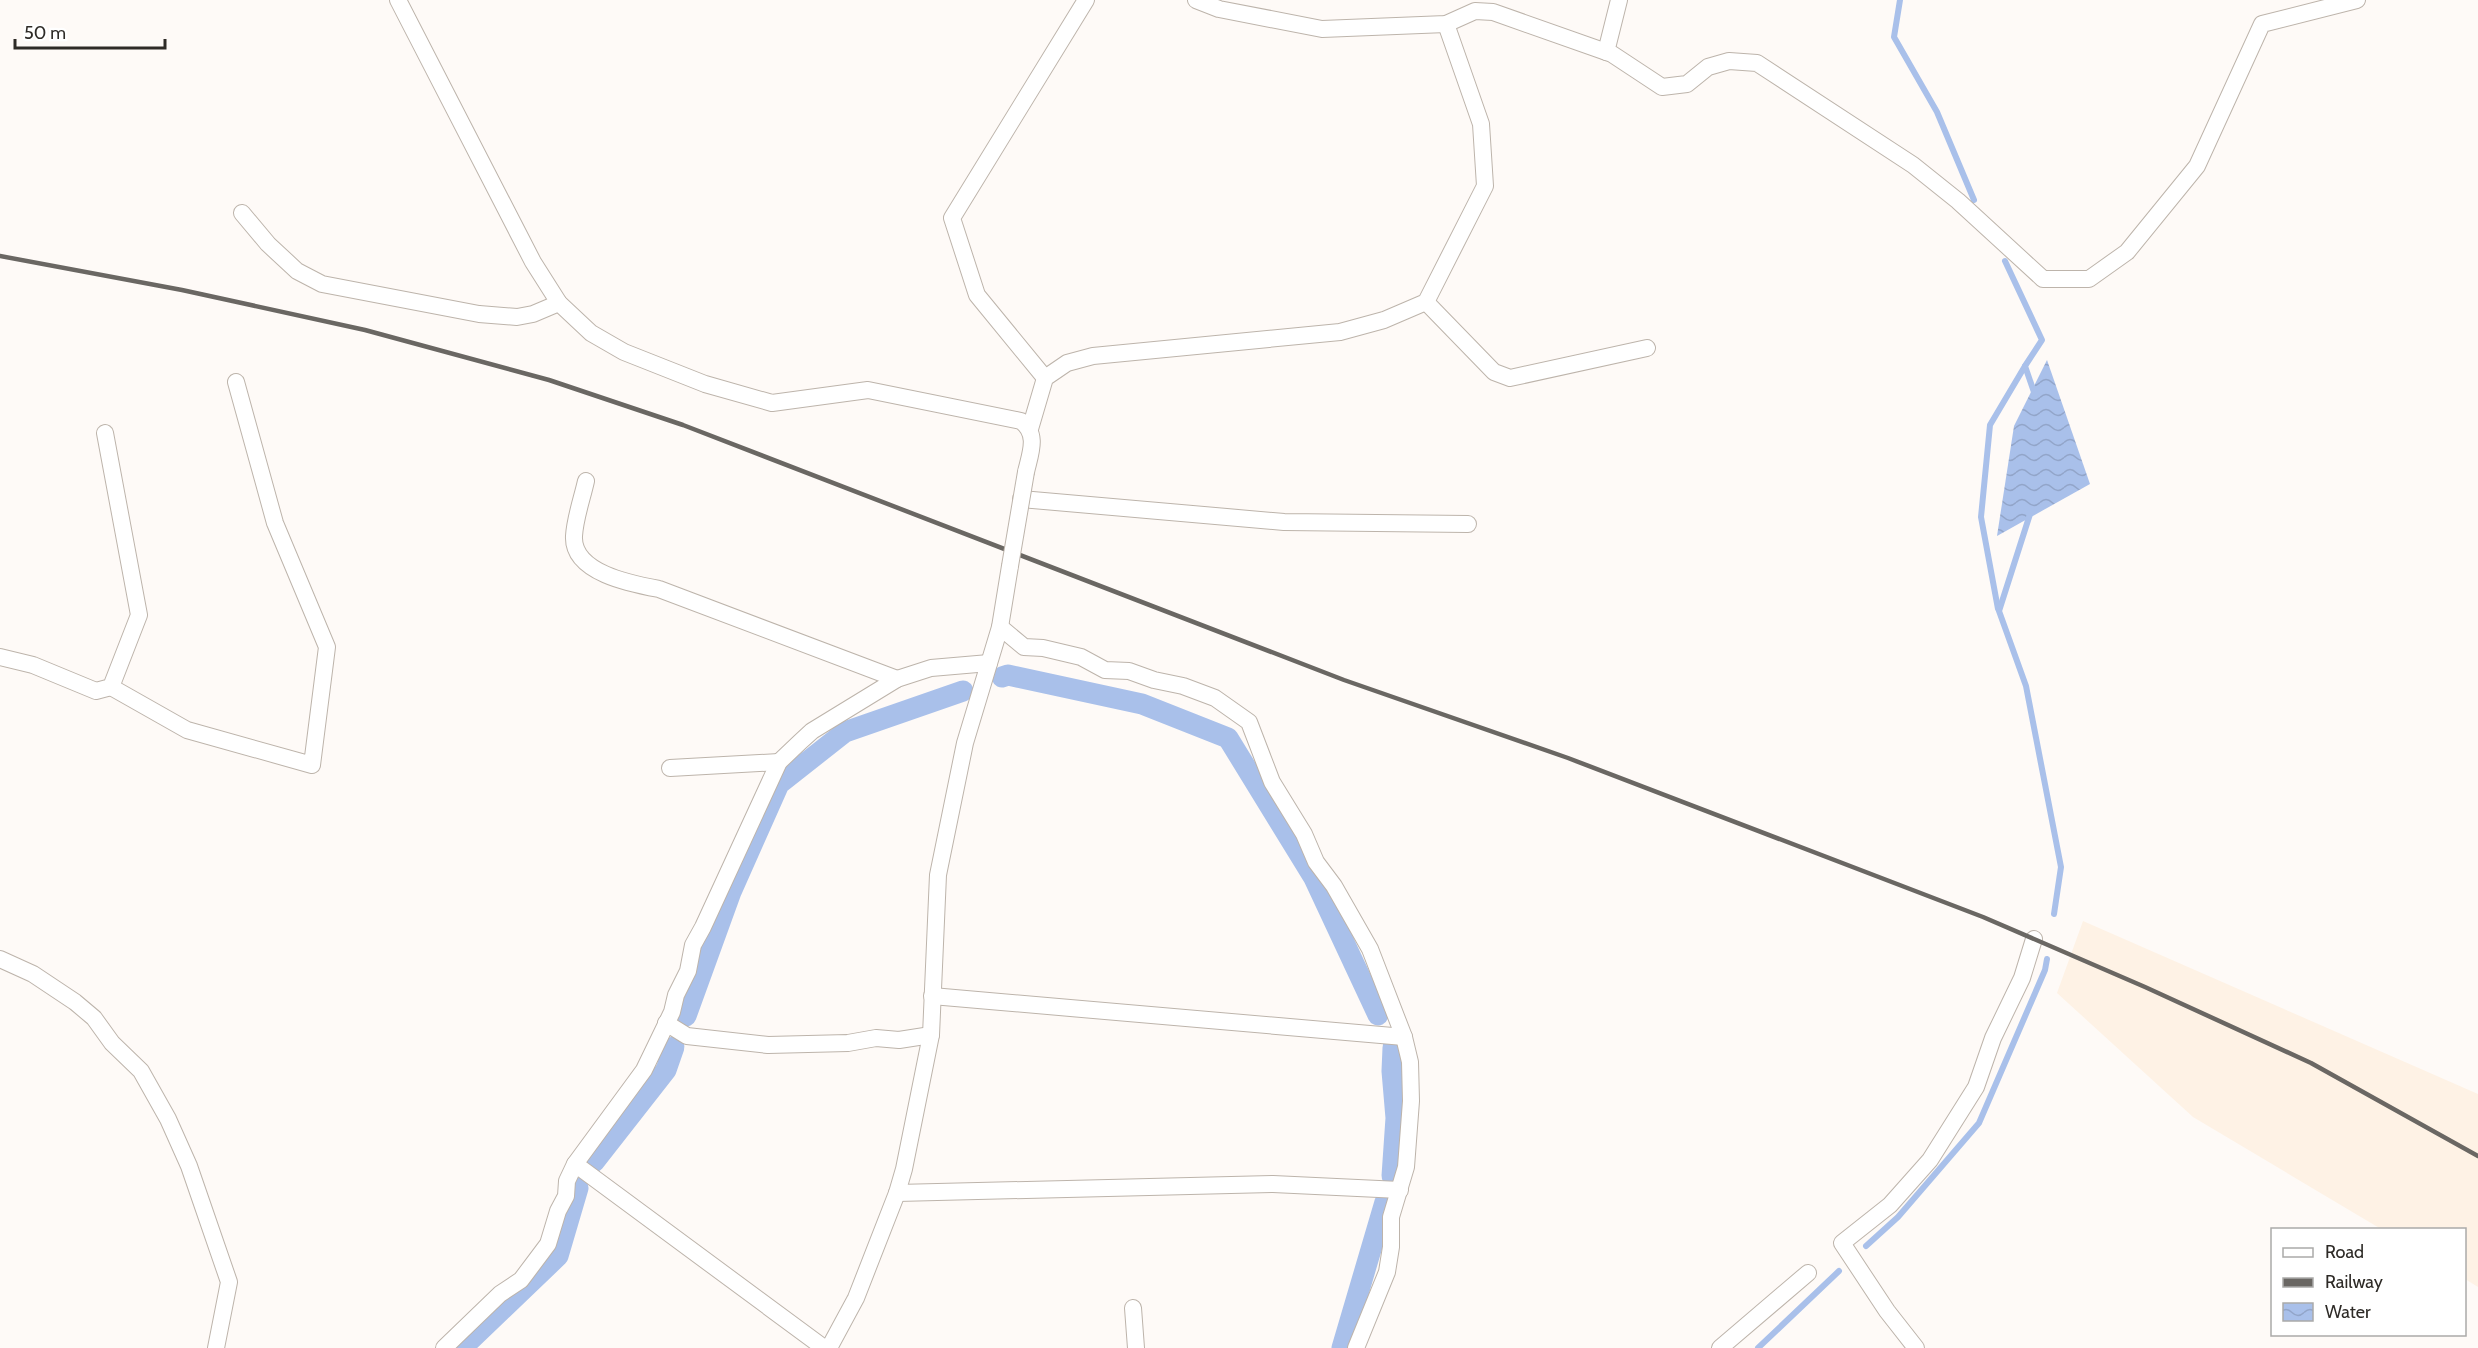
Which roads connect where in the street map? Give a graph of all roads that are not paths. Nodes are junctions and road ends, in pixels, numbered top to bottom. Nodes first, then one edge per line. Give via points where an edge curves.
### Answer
1 (398, 0) edge
2 (1086, 0) edge
3 (1196, 0) edge
4 (1619, 0) edge
5 (2357, 0) edge
6 (1446, 24) junction
7 (1606, 52) junction
8 (242, 213) dead end
9 (1426, 302) junction
10 (559, 303) junction
11 (1647, 348) dead end
12 (1045, 378) junction
13 (236, 382) dead end
14 (1030, 429) junction
15 (105, 434) dead end
16 (586, 481) dead end
17 (1021, 499) junction
18 (1468, 524) dead end
19 (1000, 627) junction
20 (0, 657) edge
21 (989, 663) junction
22 (897, 679) junction
23 (111, 687) junction
24 (779, 762) junction
25 (670, 768) dead end
26 (2034, 939) dead end
27 (0, 959) edge
28 (932, 996) junction
29 (666, 1023) junction
30 (931, 1035) junction
31 (1404, 1037) junction
32 (575, 1164) junction
33 (1400, 1190) junction
34 (897, 1193) junction
35 (1808, 1273) dead end
36 (1133, 1308) dead end
37 (216, 1348) edge
38 (444, 1348) edge
39 (824, 1348) edge
40 (829, 1348) edge
41 (1136, 1348) edge
42 (1356, 1348) edge
43 (1720, 1348) edge
44 (1916, 1348) edge

1 - 10 street
2 - 12 street via 952,218 977,295
3 - 6 street via 1219,9 1322,29
4 - 7 street
5 - 7 street via 2262,24 2197,166 2127,252 2090,279 2043,279 1913,165 1756,63 1729,61 1708,67 1687,84 1662,87
6 - 7 street via 1475,11 1493,12
6 - 9 street via 1481,124 1485,186
8 - 10 street via 297,271 322,284 479,314 517,317
9 - 11 street via 1494,372 1510,378
9 - 12 street via 1384,320 1340,332 1093,356 1067,363
10 - 14 street via 591,333 624,352 705,384 772,403 868,390 1021,421
12 - 14 street
13 - 23 street via 275,523 327,647 312,765 187,730
14 - 17 street, bridge via 1033,437
15 - 23 street via 139,615
16 - 22 street via 574,538 582,561 602,573 659,589
17 - 18 street via 1284,522
17 - 19 street, bridge
19 - 21 street
19 - 31 street via 1024,647 1081,657 1105,670 1129,671 1184,686 1215,698 1249,722 1272,782 1370,949
20 - 23 street via 33,665 96,691
21 - 22 street via 931,668
21 - 28 street via 965,743 938,875
22 - 24 street via 812,731
24 - 25 street
24 - 29 street via 693,945 688,971
26 - 44 street via 2022,978 1971,1096 1930,1160 1890,1205 1842,1243
27 - 37 street via 33,974 94,1018 112,1043 141,1071 168,1119 189,1166 229,1282
28 - 30 street
28 - 31 street
29 - 30 street via 687,1036 768,1045 899,1040
29 - 32 street via 644,1070
30 - 34 street
31 - 33 street via 1410,1062 1411,1101 1406,1167
32 - 38 street via 548,1244 521,1280 500,1294
32 - 39 street
33 - 34 street via 1273,1184
33 - 42 street via 1391,1218 1387,1272
34 - 40 street via 856,1299
35 - 43 street
36 - 41 street

